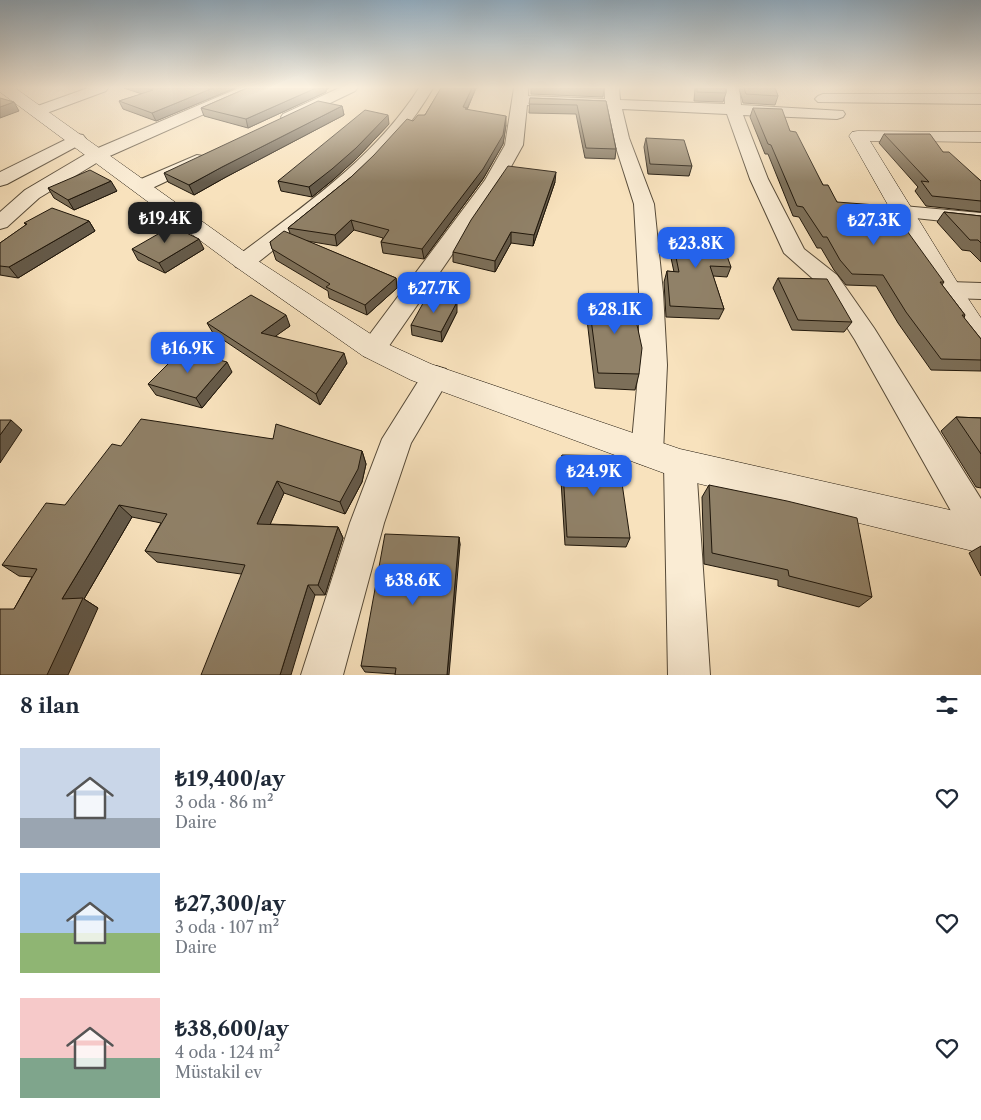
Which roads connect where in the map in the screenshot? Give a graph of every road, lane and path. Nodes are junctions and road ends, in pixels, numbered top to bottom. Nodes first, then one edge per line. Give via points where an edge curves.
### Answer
1 (48, 120) edge
2 (163, 120) edge
3 (284, 120) edge
4 (403, 120) edge
5 (517, 120) edge
6 (617, 120) edge
7 (740, 120) edge
8 (842, 120) edge
9 (272, 125) edge
10 (858, 136) junction
11 (981, 137) edge
12 (87, 147) junction
13 (211, 154) edge
14 (0, 180) edge
15 (141, 186) junction
16 (903, 212) junction
17 (981, 219) edge
18 (0, 223) edge
19 (244, 262) junction
20 (949, 290) junction
21 (981, 291) edge
22 (981, 339) edge
23 (373, 349) junction
24 (436, 377) junction
25 (647, 452) junction
26 (680, 464) junction
27 (981, 533) edge
28 (322, 675) edge
29 (689, 675) edge

1 - 12 street
2 - 12 street
3 - 9 street
4 - 19 street via 340,189
5 - 23 street via 514,144 494,180
6 - 25 street via 644,204 653,365
7 - 27 street via 759,179 795,253 829,280 865,335
8 - 10 street
10 - 11 street
10 - 16 street
12 - 14 street
12 - 15 street
12 - 18 street
13 - 15 street
15 - 19 street
16 - 17 street
16 - 20 street
19 - 23 street
20 - 21 street
20 - 22 street
23 - 24 street
24 - 25 street
24 - 28 street via 397,439 367,523
25 - 26 street
26 - 27 street
26 - 29 street

